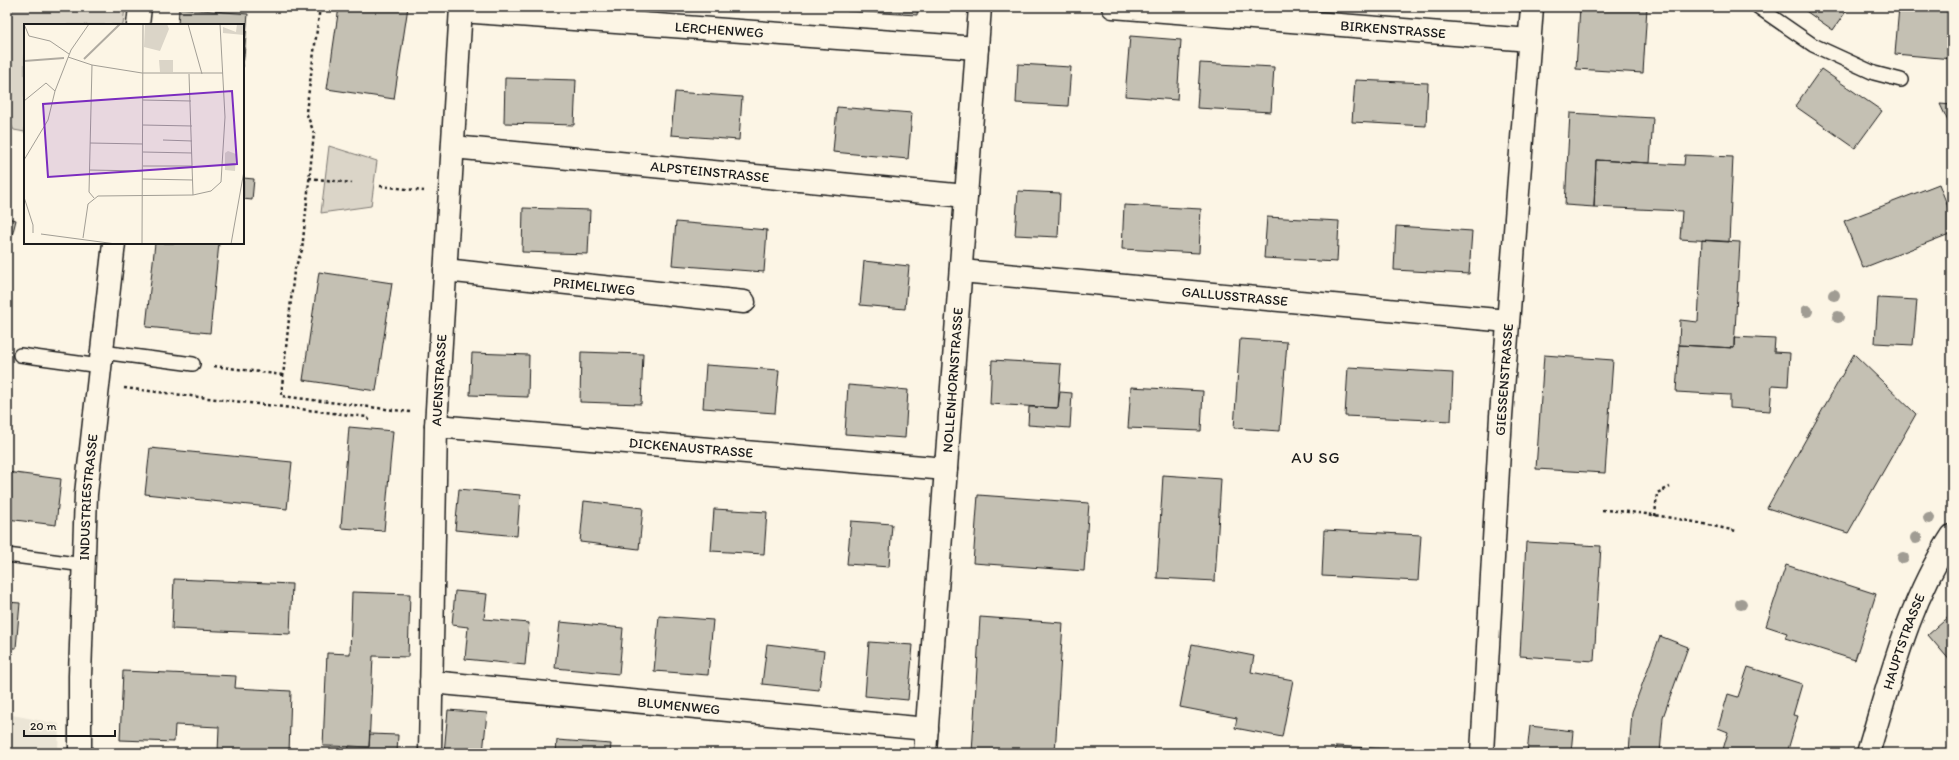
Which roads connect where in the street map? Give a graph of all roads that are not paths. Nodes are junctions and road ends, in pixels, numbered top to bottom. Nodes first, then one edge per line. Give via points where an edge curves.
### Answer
1 (140, 7) edge
2 (980, 7) edge
3 (1113, 7) edge
4 (1532, 7) edge
5 (1758, 7) edge
6 (461, 9) edge
7 (138, 24) edge
8 (1530, 40) junction
9 (977, 48) junction
10 (1901, 80) dead end
11 (453, 147) junction
12 (966, 196) junction
13 (114, 244) edge
14 (445, 270) junction
15 (961, 271) junction
16 (744, 302) dead end
17 (1508, 321) junction
18 (20, 355) dead end
19 (101, 359) junction
20 (193, 364) road end
21 (436, 421) junction
22 (946, 469) junction
23 (1952, 536) edge
24 (7, 555) edge
25 (84, 565) junction
26 (431, 682) junction
27 (927, 729) junction
28 (80, 753) edge
29 (430, 753) edge
30 (925, 753) edge
31 (1482, 753) edge
32 (1868, 753) edge

1 - 7 street
2 - 9 street, NOLLENHORNSTRASSE
3 - 8 street, BIRKENSTRASSE
4 - 8 street, GIESSENSTRASSE
5 - 10 lane via 1813,45 1874,73
6 - 9 street, LERCHENWEG
6 - 11 street, AUENSTRASSE
8 - 17 street, GIESSENSTRASSE
9 - 12 street, NOLLENHORNSTRASSE
11 - 12 street, ALPSTEINSTRASSE
11 - 14 street, AUENSTRASSE
12 - 15 street, NOLLENHORNSTRASSE
13 - 19 street, INDUSTRIESTRASSE
14 - 16 street, PRIMELIWEG
14 - 21 street, AUENSTRASSE
15 - 17 street, GALLUSSTRASSE
15 - 22 street, NOLLENHORNSTRASSE
17 - 31 street, GIESSENSTRASSE
18 - 19 lane
19 - 20 lane
19 - 25 street, INDUSTRIESTRASSE via 86,494
21 - 22 street, DICKENAUSTRASSE
21 - 26 street, AUENSTRASSE
22 - 27 street, NOLLENHORNSTRASSE
23 - 32 street, HAUPTSTRASSE via 1920,592 1907,624
24 - 25 lane
25 - 28 street, INDUSTRIESTRASSE
26 - 27 street, BLUMENWEG
26 - 29 street, AUENSTRASSE
27 - 30 street, NOLLENHORNSTRASSE

